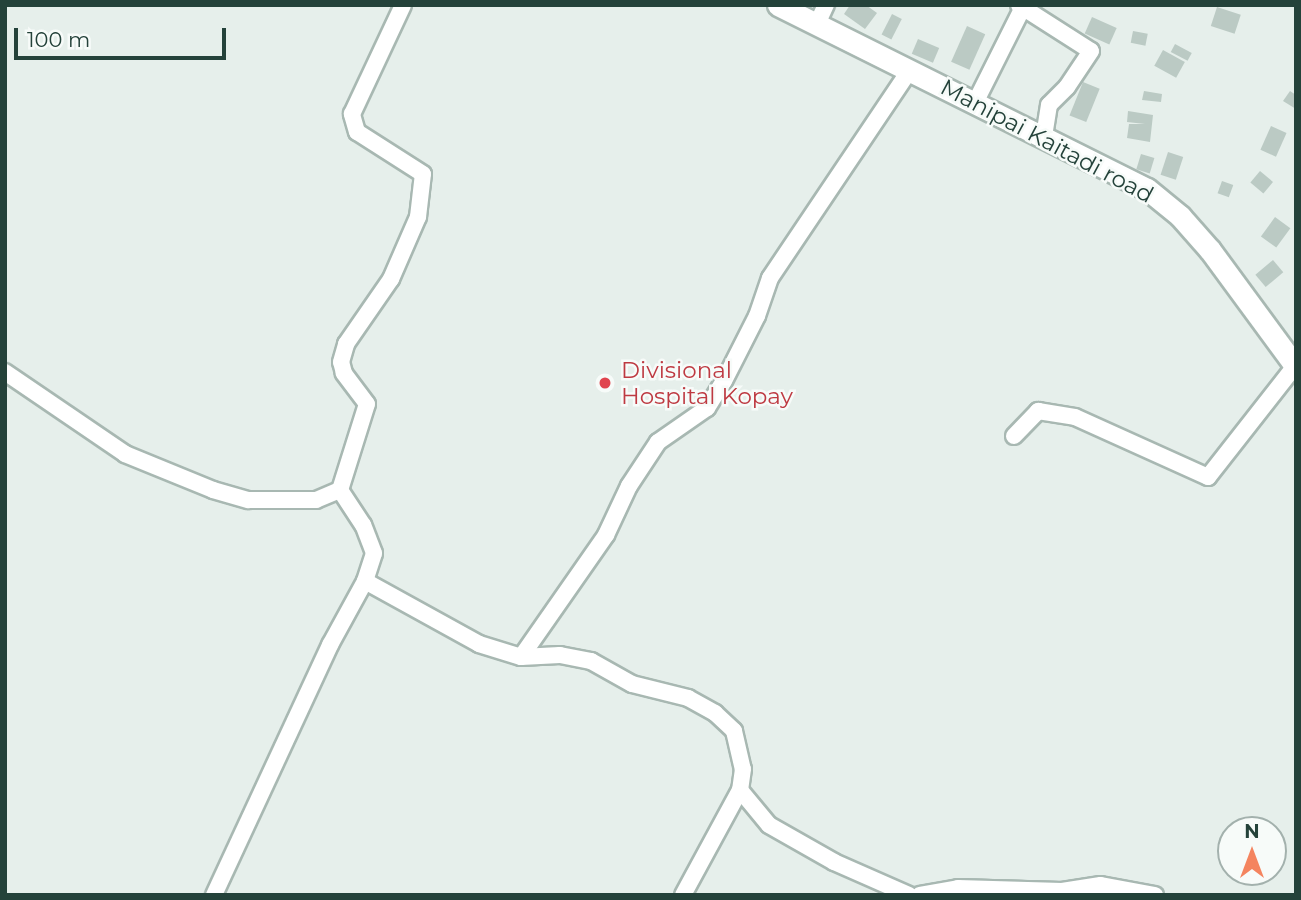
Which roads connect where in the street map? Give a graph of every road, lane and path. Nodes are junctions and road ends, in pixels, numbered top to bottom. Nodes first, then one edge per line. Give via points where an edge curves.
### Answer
1 (403, 5) edge
2 (778, 5) edge
3 (1021, 6) edge
4 (821, 15) edge
5 (910, 70) junction
6 (975, 103) junction
7 (1044, 138) junction
8 (1295, 367) edge
9 (5, 372) edge
10 (1014, 436) dead end
11 (340, 491) junction
12 (365, 580) junction
13 (521, 657) junction
14 (740, 790) junction
15 (214, 895) edge
16 (683, 895) edge
17 (909, 895) edge
18 (920, 895) edge
19 (1155, 895) edge

1 - 11 street via 352,114 357,132 423,174 418,217 391,279 346,344 341,362 367,404
2 - 4 main road, Manipai Kaitadi road
3 - 6 street
3 - 7 street via 1091,51 1049,105
4 - 5 main road, Manipai Kaitadi road
5 - 6 main road, Manipai Kaitadi road
5 - 13 street via 770,278 757,316 724,381 706,408 658,442 629,486 606,535
6 - 7 main road, Manipai Kaitadi road
7 - 8 main road, Manipai Kaitadi road via 1147,189 1180,216
8 - 10 street via 1208,477 1075,417 1038,411
9 - 11 street via 125,454 213,491 249,500 316,500
11 - 12 street via 363,525 373,553
12 - 13 street via 479,644
12 - 15 street
13 - 14 street via 560,655 590,661 632,684 688,698 715,713 734,731 743,769
14 - 16 street
14 - 17 street via 769,825 834,862
18 - 19 street via 958,888 1062,891 1101,885

